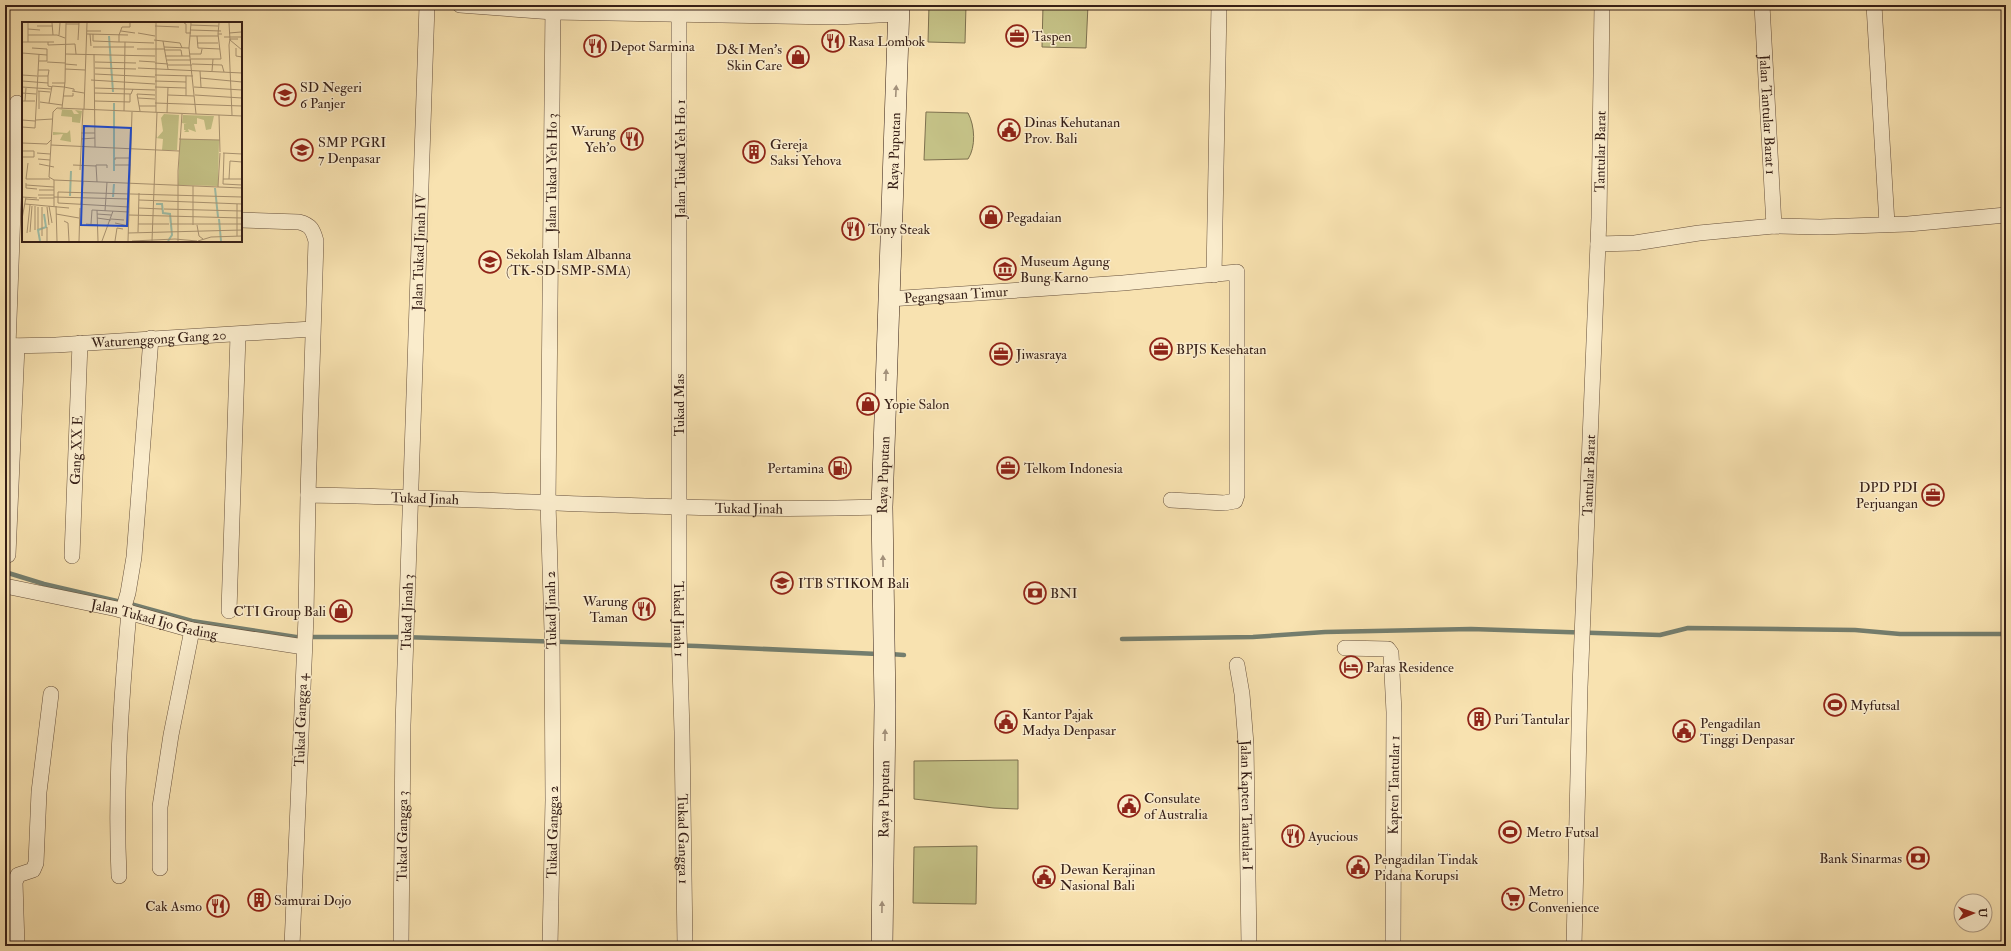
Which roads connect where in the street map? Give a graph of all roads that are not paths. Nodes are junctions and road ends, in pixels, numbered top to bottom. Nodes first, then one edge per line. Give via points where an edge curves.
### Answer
1 (427, 5) edge
2 (460, 5) edge
3 (1219, 5) edge
4 (1602, 5) edge
5 (1762, 5) edge
6 (1874, 5) edge
7 (553, 8) edge
8 (679, 9) edge
9 (899, 9) edge
10 (17, 103) dead end
11 (10, 129) edge
12 (10, 187) edge
13 (18, 209) edge
14 (2005, 215) edge
15 (242, 220) edge
16 (1887, 224) junction
17 (1774, 226) junction
18 (1598, 244) junction
19 (1214, 275) junction
20 (889, 299) junction
21 (680, 304) joint
22 (312, 329) junction
23 (238, 335) junction
24 (151, 338) junction
25 (80, 343) junction
26 (10, 346) edge
27 (308, 495) junction
28 (412, 499) junction
29 (1171, 500) dead end
30 (548, 503) junction
31 (679, 507) junction
32 (882, 507) junction
33 (8, 555) dead end
34 (72, 556) dead end
35 (5, 586) edge
36 (126, 605) junction
37 (229, 611) dead end
38 (192, 630) junction
39 (304, 645) junction
40 (1345, 648) dead end
41 (1237, 664) dead end
42 (51, 694) dead end
43 (552, 717) joint
44 (403, 725) joint
45 (682, 732) joint
46 (160, 868) dead end
47 (119, 876) dead end
48 (17, 946) edge
49 (292, 946) edge
50 (401, 946) edge
51 (550, 946) edge
52 (684, 946) edge
53 (882, 946) edge
54 (1248, 946) edge
55 (1393, 946) edge
56 (1574, 946) edge

1 - 28 street, Jalan Tukad Jinah IV
2 - 7 street
3 - 19 street
4 - 18 street, Tantular Barat
5 - 17 street, Jalan Tantular Barat 1
6 - 16 street
7 - 8 street
7 - 30 street, Jalan Tukad Yeh Ho 3
8 - 9 street via 837,17
8 - 21 street, Jalan Tukad Yeh Ho 1
20 -> 9 main road, Raya Puputan
10 - 11 street
11 - 12 street
12 - 13 street
13 - 26 street
14 - 16 street
15 - 22 street via 299,222 313,230 316,241
16 - 17 street
17 - 18 street via 1700,233 1635,243
18 - 56 street, Tantular Barat via 1581,651
19 - 20 street, Pegangsaan Timur
19 - 29 street, Pegangsaan Timur via 1237,272 1235,500 1224,503
32 -> 20 main road, Raya Puputan
21 - 31 street, Tukad Mas
22 - 23 street, Waturenggong Gang 20
22 - 27 street
23 - 24 street, Waturenggong Gang 20
23 - 37 street
24 - 25 street, Waturenggong Gang 20
24 - 36 street via 141,487
25 - 26 street, Waturenggong Gang 20
25 - 34 street, Gang XX E
26 - 33 street
27 - 28 street, Tukad Jinah
27 - 39 street, Tukad Gangga 4
28 - 30 street, Tukad Jinah
28 - 44 street, Tukad Jinah 3
30 - 31 street, Tukad Jinah
30 - 43 street, Tukad Jinah 2
31 - 32 street, Tukad Jinah via 816,510
31 - 45 street, Tukad Jinah 1 via 679,666
53 -> 32 main road, Raya Puputan
35 - 36 street, Jalan Tukad Ijo Gading
36 - 38 street, Jalan Tukad Ijo Gading
36 - 47 street via 117,823
38 - 39 street, Jalan Tukad Ijo Gading
38 - 46 street via 160,807
39 - 49 street, Tukad Gangga 4
40 - 55 street, Kapten Tantular 1 via 1388,649 1391,653 1394,712
41 - 54 street, Jalan Kapten Tantular I via 1246,744
42 - 48 street via 39,792 36,863 33,870 18,875 16,882
43 - 51 street, Tukad Gangga 2
44 - 50 street, Tukad Gangga 3
45 - 52 street, Tukad Gangga 1

